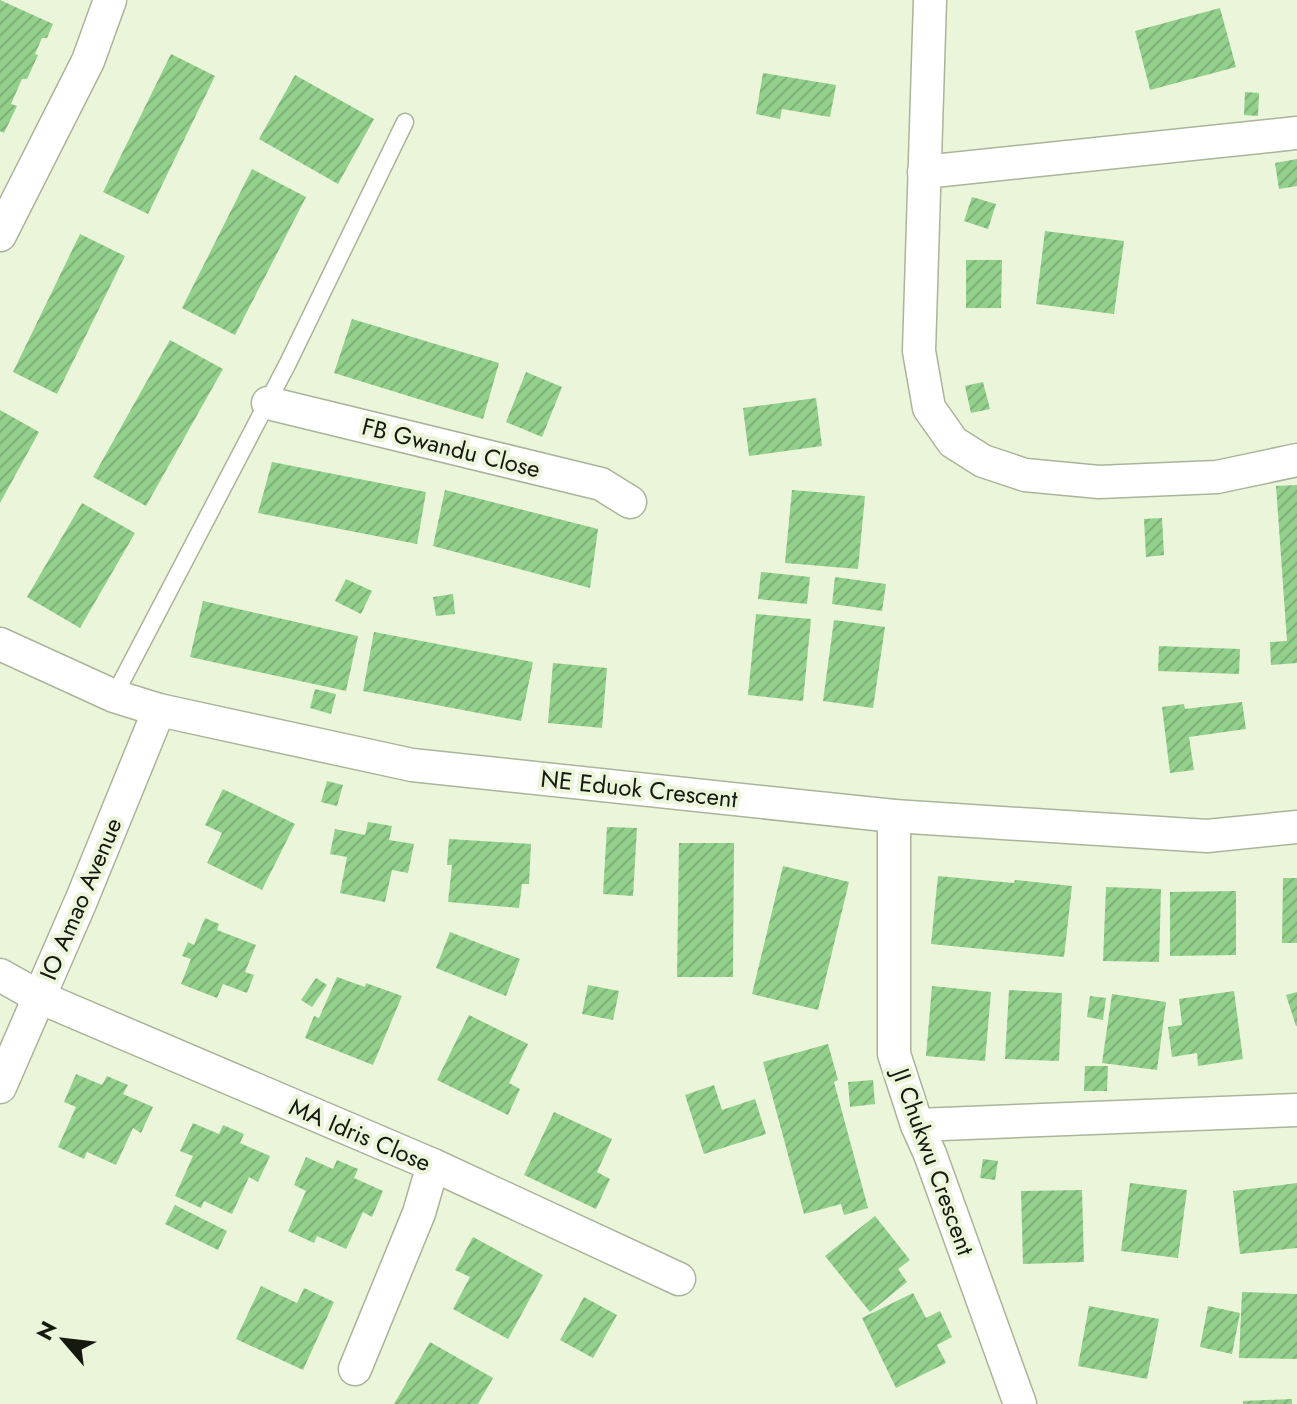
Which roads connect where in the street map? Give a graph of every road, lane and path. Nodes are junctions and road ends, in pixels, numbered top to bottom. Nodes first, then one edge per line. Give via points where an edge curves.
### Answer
1 (110, 0) edge
2 (930, 0) edge
3 (405, 122) dead end
4 (1297, 133) edge
5 (924, 172) junction
6 (0, 235) edge
7 (268, 403) junction
8 (1297, 460) edge
9 (630, 502) dead end
10 (0, 644) edge
11 (114, 696) junction
12 (159, 710) junction
13 (894, 816) junction
14 (1297, 827) edge
15 (0, 975) edge
16 (39, 997) junction
17 (0, 1087) edge
18 (1297, 1110) edge
19 (917, 1125) junction
20 (433, 1165) junction
21 (679, 1279) dead end
22 (355, 1369) dead end
23 (1020, 1404) edge

1 - 6 street via 88,61
2 - 5 street
3 - 7 lane
4 - 5 street
5 - 8 street via 919,351 929,408 953,442 983,461 1025,475 1099,482 1217,477
7 - 9 street, FB Gwandu Close via 601,484
7 - 11 lane
10 - 11 street, NE Eduok Crescent
11 - 12 street, NE Eduok Crescent
12 - 13 street, NE Eduok Crescent via 412,765
12 - 16 street, IO Amao Avenue
13 - 14 street, NE Eduok Crescent via 1207,836
13 - 19 street, JI Chukwu Crescent via 894,1054
15 - 16 street, MA Idris Close
16 - 17 street, IO Amao Avenue
16 - 20 street, MA Idris Close
18 - 19 street
19 - 23 street, JI Chukwu Crescent
20 - 21 street, MA Idris Close
20 - 22 street via 419,1213

